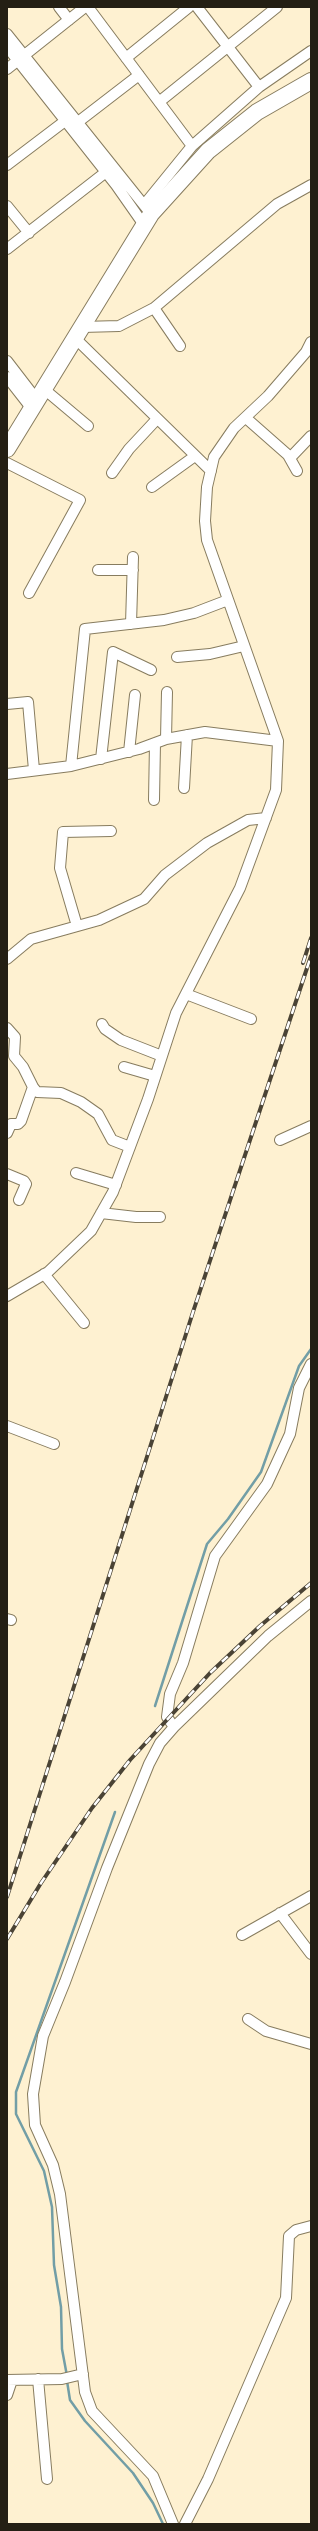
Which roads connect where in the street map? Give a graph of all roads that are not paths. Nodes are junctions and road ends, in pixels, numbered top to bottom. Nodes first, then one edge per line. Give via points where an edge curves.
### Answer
1 (59, 7) edge
2 (85, 7) edge
3 (88, 7) edge
4 (189, 7) edge
5 (197, 7) edge
6 (277, 7) edge
7 (69, 20) junction
8 (7, 34) edge
9 (7, 47) edge
10 (228, 48) junction
11 (311, 51) edge
12 (21, 58) junction
13 (126, 58) junction
14 (7, 69) edge
15 (139, 75) junction
16 (311, 81) edge
17 (259, 87) junction
18 (159, 102) junction
19 (65, 120) junction
20 (78, 122) junction
21 (192, 146) junction
22 (7, 165) edge
23 (106, 172) junction
24 (311, 185) edge
25 (7, 206) edge
26 (147, 215) junction
27 (28, 233) junction
28 (7, 249) edge
29 (154, 308) junction
30 (79, 332) junction
31 (311, 342) edge
32 (180, 346) dead end
33 (7, 361) edge
34 (7, 377) edge
35 (38, 399) junction
36 (246, 418) junction
37 (157, 419) junction
38 (88, 426) dead end
39 (311, 436) edge
40 (7, 449) edge
41 (196, 456) junction
42 (290, 458) junction
43 (7, 463) edge
44 (210, 471) junction
45 (297, 471) dead end
46 (112, 473) dead end
47 (152, 488) dead end
48 (133, 557) dead end
49 (98, 570) dead end
50 (133, 570) junction
51 (29, 593) dead end
52 (228, 600) junction
53 (131, 624) junction
54 (244, 646) junction
55 (177, 657) dead end
56 (151, 670) dead end
57 (168, 692) dead end
58 (135, 695) dead end
59 (7, 704) edge
60 (187, 735) junction
61 (166, 739) junction
62 (278, 741) junction
63 (155, 743) junction
64 (129, 752) junction
65 (100, 759) junction
66 (71, 766) junction
67 (34, 770) junction
68 (7, 774) edge
69 (184, 788) dead end
70 (154, 800) dead end
71 (266, 818) junction
72 (111, 831) dead end
73 (77, 926) junction
74 (7, 959) edge
75 (186, 994) junction
76 (251, 1019) dead end
77 (102, 1024) dead end
78 (7, 1028) edge
79 (162, 1056) junction
80 (124, 1067) dead end
81 (155, 1076) junction
82 (32, 1087) junction
83 (311, 1126) edge
84 (7, 1133) edge
85 (280, 1140) dead end
86 (130, 1147) junction
87 (76, 1173) dead end
88 (7, 1174) edge
89 (116, 1185) junction
90 (19, 1200) dead end
91 (101, 1213) junction
92 (160, 1217) dead end
93 (44, 1274) junction
94 (7, 1296) edge
95 (84, 1324) dead end
96 (311, 1364) edge
97 (7, 1426) edge
98 (54, 1444) dead end
99 (311, 1601) edge
100 (174, 1727) junction
101 (311, 1896) edge
102 (280, 1913) junction
103 (242, 1935) dead end
104 (311, 1954) edge
105 (248, 2018) dead end
106 (311, 2044) edge
107 (311, 2226) edge
108 (79, 2375) junction
109 (38, 2379) junction
110 (9, 2380) edge
111 (7, 2395) edge
112 (47, 2479) dead end
113 (173, 2524) edge
114 (185, 2524) edge

1 - 7 street
2 - 7 street
3 - 13 street
4 - 13 street
5 - 10 street
6 - 10 street
7 - 12 street
8 - 12 street
9 - 12 street
10 - 17 street
10 - 18 street
11 - 17 street
12 - 14 street
12 - 19 street
12 - 20 street
13 - 15 street
15 - 18 street
15 - 20 street
16 - 26 main road via 257,112 208,151
17 - 21 street
18 - 21 street
19 - 22 street
19 - 23 street
20 - 26 street
21 - 26 street
23 - 26 street
23 - 27 street
24 - 29 street via 277,204
25 - 27 street
26 - 30 main road
27 - 28 street
29 - 30 street via 120,326
29 - 32 street
30 - 35 main road
30 - 37 street
31 - 36 street via 306,352
33 - 35 street
34 - 35 street
35 - 38 street
35 - 40 main road
36 - 42 street
36 - 44 street via 234,428 214,457
37 - 41 street
37 - 46 street via 129,449
39 - 42 street
41 - 44 street
41 - 47 street
42 - 45 street
43 - 51 street via 80,500
44 - 52 street via 206,487 205,527
48 - 50 street
49 - 50 street
50 - 53 street
52 - 53 street via 194,613
52 - 54 street
53 - 66 street via 85,629
54 - 55 street via 210,654
54 - 62 street
56 - 65 street via 113,652
57 - 61 street
58 - 64 street
59 - 67 street via 28,702
60 - 61 street
60 - 62 street via 205,732
60 - 69 street
61 - 63 street
62 - 71 street via 276,790
63 - 64 street
63 - 70 street
64 - 65 street
65 - 66 street
66 - 67 street
67 - 68 street
71 - 73 street via 248,820 207,843 165,875 144,899 99,920
71 - 75 street via 240,888
72 - 73 street via 63,832 60,868
73 - 74 street via 31,939
75 - 76 street
75 - 79 street via 176,1013
77 - 79 street via 121,1040
78 - 82 street via 15,1037 14,1056 23,1067
79 - 81 street
80 - 81 street
81 - 86 street
82 - 84 street via 21,1121 18,1124 11,1124
82 - 86 street via 42,1093 61,1093 81,1102 98,1114 112,1140
83 - 85 street
86 - 89 street
87 - 89 street
88 - 90 street via 26,1184
89 - 91 street
91 - 92 street
91 - 93 street via 91,1231
93 - 94 street
93 - 95 street
96 - 100 street via 299,1388 290,1434 267,1484 215,1556 170,1694 168,1717
97 - 98 street
99 - 100 street via 268,1636
100 - 108 street via 160,1743 149,1764 107,1868 43,2036 33,2094 35,2125 53,2165 60,2194
101 - 102 street
102 - 103 street
102 - 104 street
105 - 106 street via 266,2032
107 - 114 street via 296,2230 289,2236 286,2298 208,2479
108 - 109 street via 62,2379
108 - 113 street via 92,2411 153,2476
109 - 110 street
109 - 112 street
110 - 111 street

